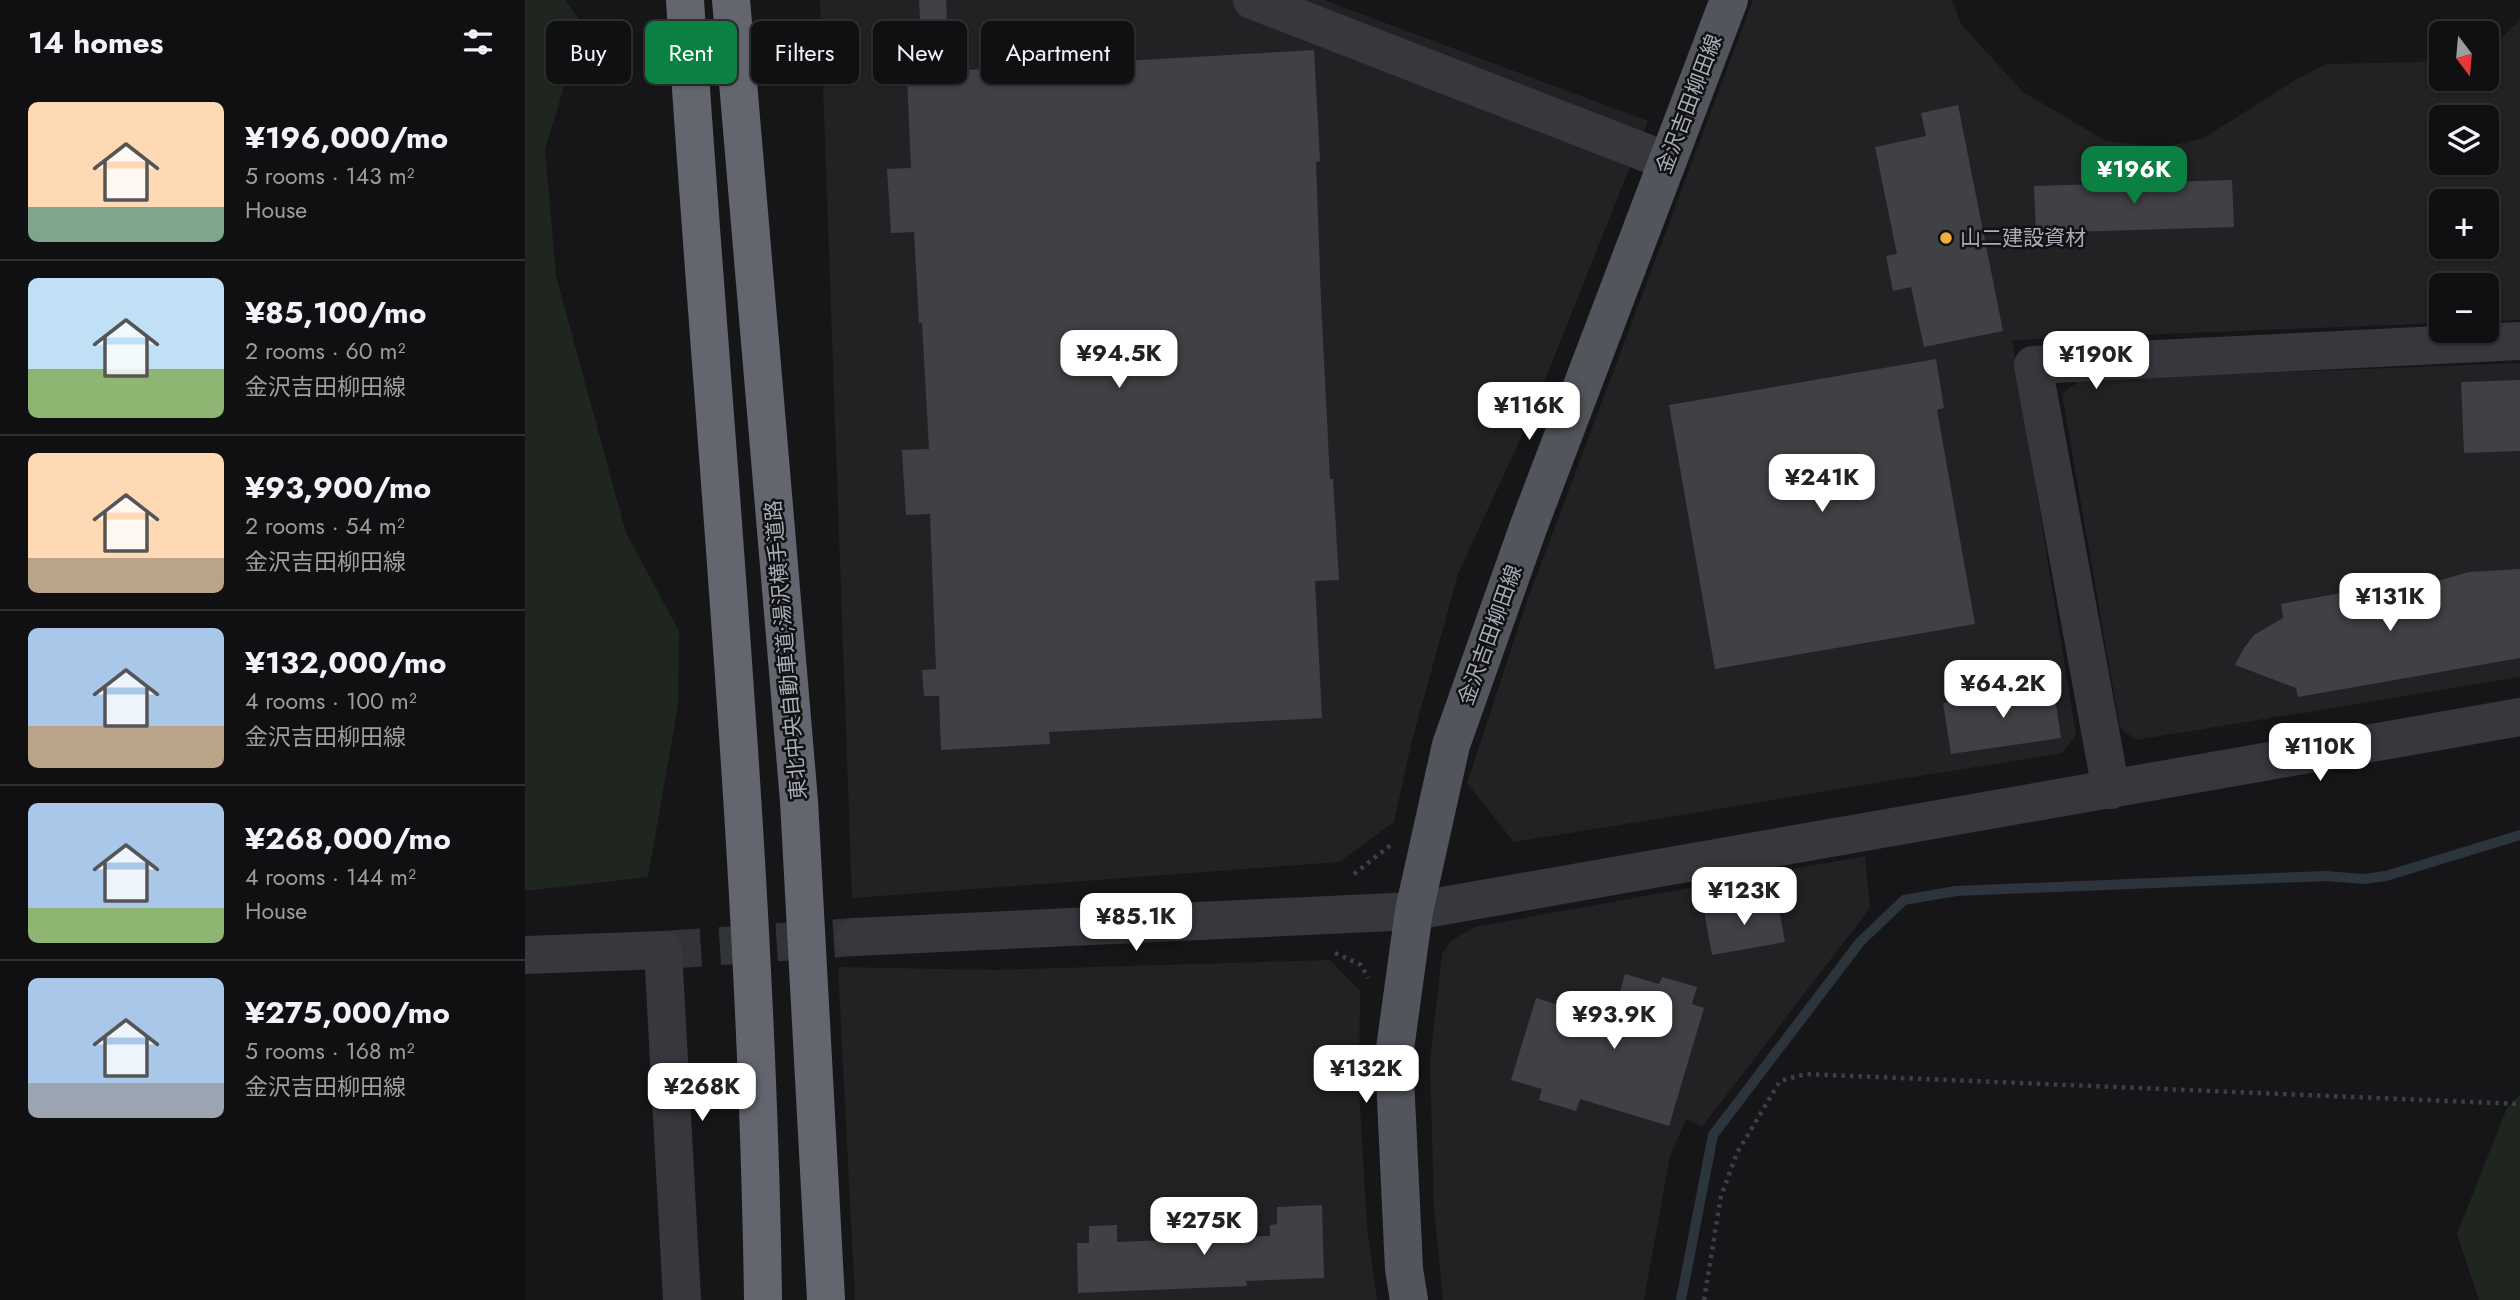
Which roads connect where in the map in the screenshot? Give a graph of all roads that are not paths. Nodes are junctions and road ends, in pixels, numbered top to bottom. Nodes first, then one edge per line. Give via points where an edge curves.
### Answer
1 (685, 0) edge
2 (731, 0) edge
3 (1252, 0) edge
4 (1729, 0) edge
5 (1667, 161) junction
6 (2520, 341) edge
7 (2520, 717) edge
8 (2111, 790) junction
9 (1414, 911) junction
10 (855, 937) tunnel mouth
11 (525, 955) edge
12 (681, 1300) edge
13 (763, 1300) edge
14 (826, 1300) edge
15 (1409, 1300) edge

1 - 13 highway via 744,804
2 - 14 highway, 東北中央自動車道;湯沢横手道路 via 799,801
3 - 5 street
4 - 5 main road, 金沢吉田柳田線
5 - 9 main road, 金沢吉田柳田線 via 1451,745
6 - 8 street via 2033,365
7 - 8 street
8 - 9 street
9 - 10 street
9 - 15 main road, 金沢吉田柳田線 via 1394,1056
11 - 12 street via 663,950

